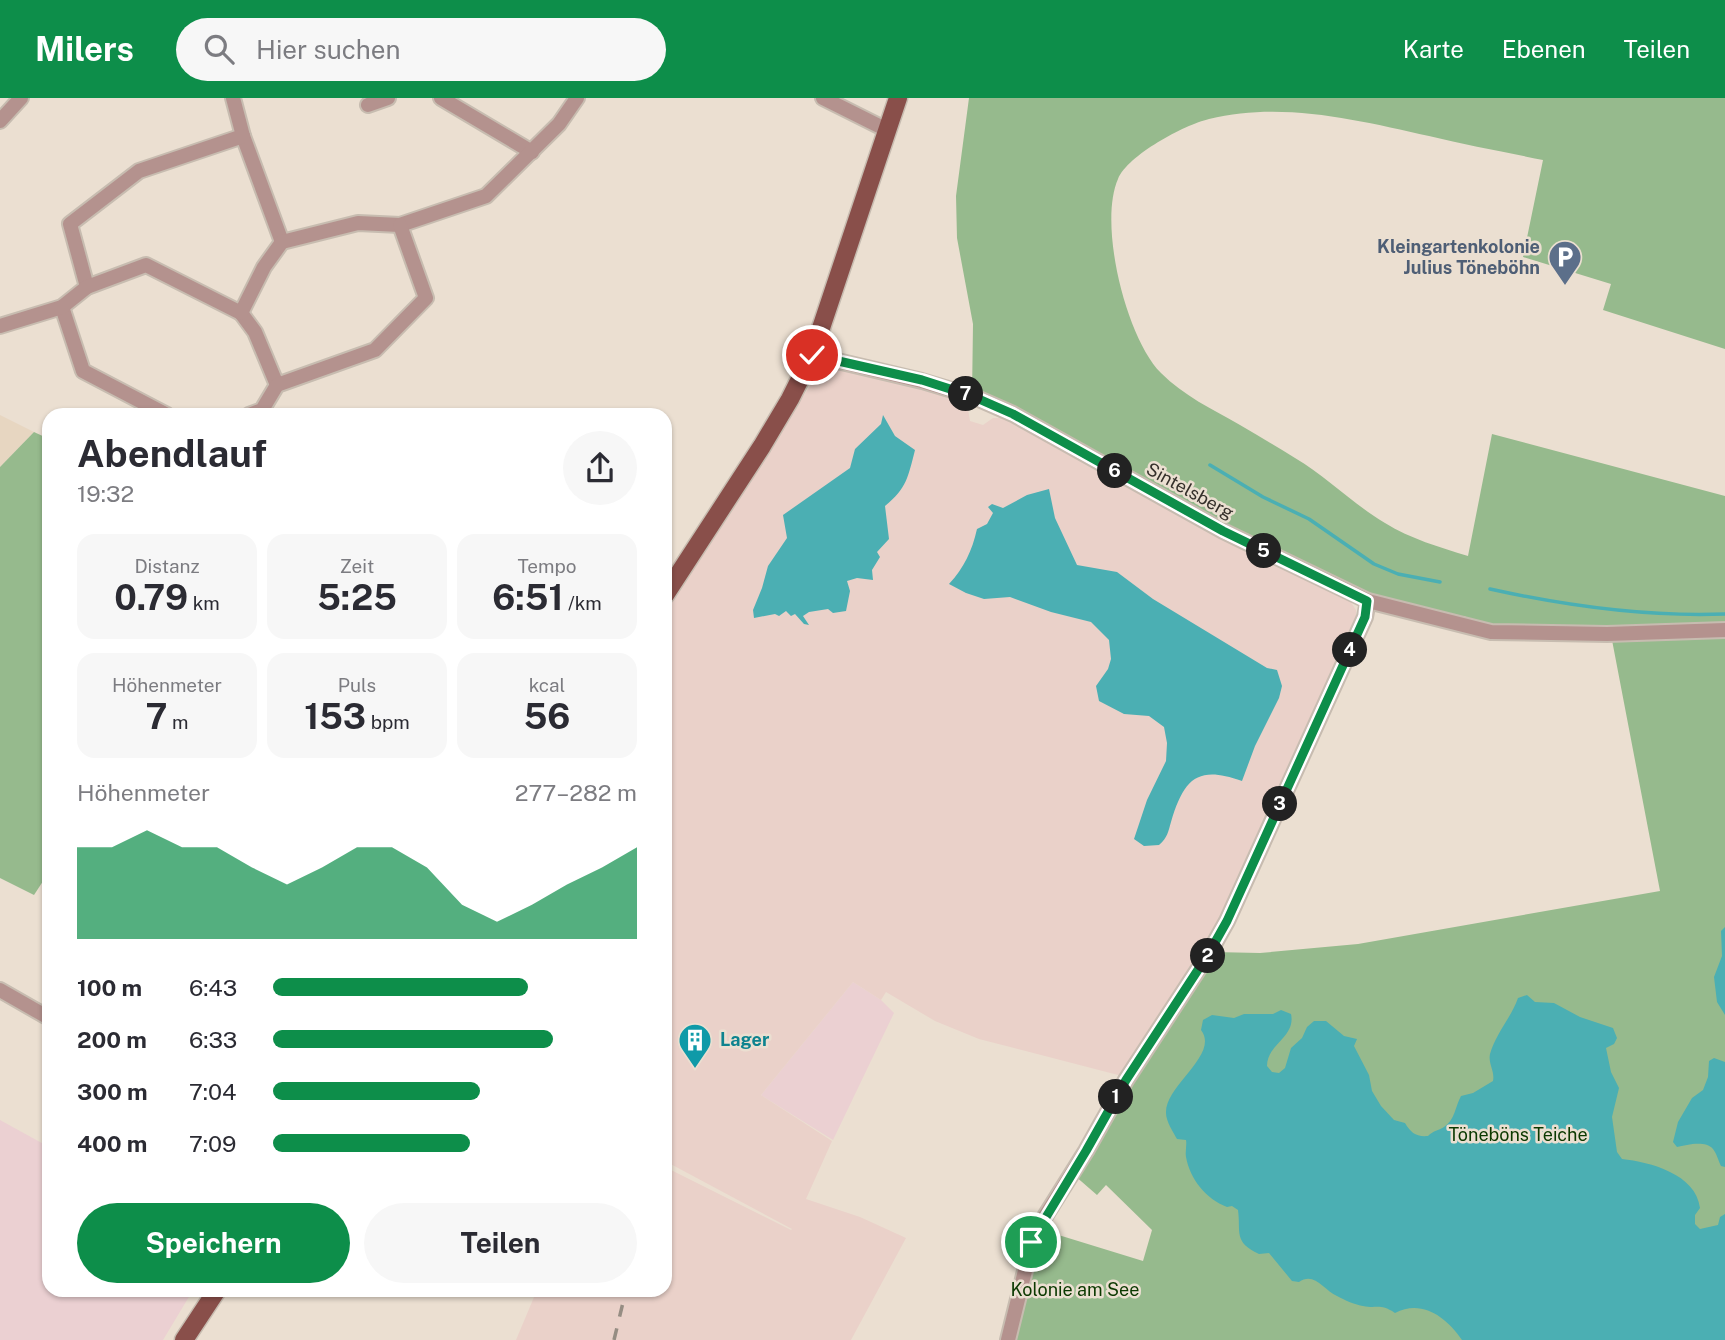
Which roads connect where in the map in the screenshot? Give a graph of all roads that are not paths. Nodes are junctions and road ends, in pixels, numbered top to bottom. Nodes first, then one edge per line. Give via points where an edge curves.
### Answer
1 (21, 98) edge
2 (233, 98) edge
3 (388, 98) edge
4 (441, 98) edge
5 (577, 98) edge
6 (823, 98) edge
7 (898, 98) edge
8 (369, 105) dead end
9 (0, 121) edge
10 (887, 130) junction
11 (243, 136) junction
12 (532, 152) junction
13 (400, 225) junction
14 (282, 242) junction
15 (87, 286) junction
16 (62, 307) junction
17 (242, 313) junction
18 (0, 326) edge
19 (812, 355) junction
20 (277, 385) junction
21 (154, 408) edge
22 (263, 408) edge
23 (672, 584) edge
24 (1367, 601) junction
25 (1725, 630) edge
26 (0, 990) edge
27 (42, 1014) edge
28 (212, 1297) edge
29 (184, 1340) edge
30 (1008, 1340) edge

1 - 9 street
2 - 11 street
3 - 8 street
4 - 12 street
5 - 12 street
6 - 10 street
7 - 10 main road
10 - 19 main road
11 - 14 street
11 - 15 street via 139,172 70,224
12 - 13 street via 486,196
13 - 14 street via 358,223
13 - 20 street via 426,298 375,350
14 - 17 street
15 - 16 street
15 - 17 street via 146,265
16 - 18 street
16 - 21 street via 83,371
17 - 20 street
19 - 23 main road via 762,446
19 - 24 street, Sintelsberg via 922,380 1013,414 1223,531
20 - 22 street
24 - 25 street, Sintelsberg via 1491,632
24 - 30 street via 1365,617 1227,921 1034,1234
26 - 27 street
28 - 29 main road

